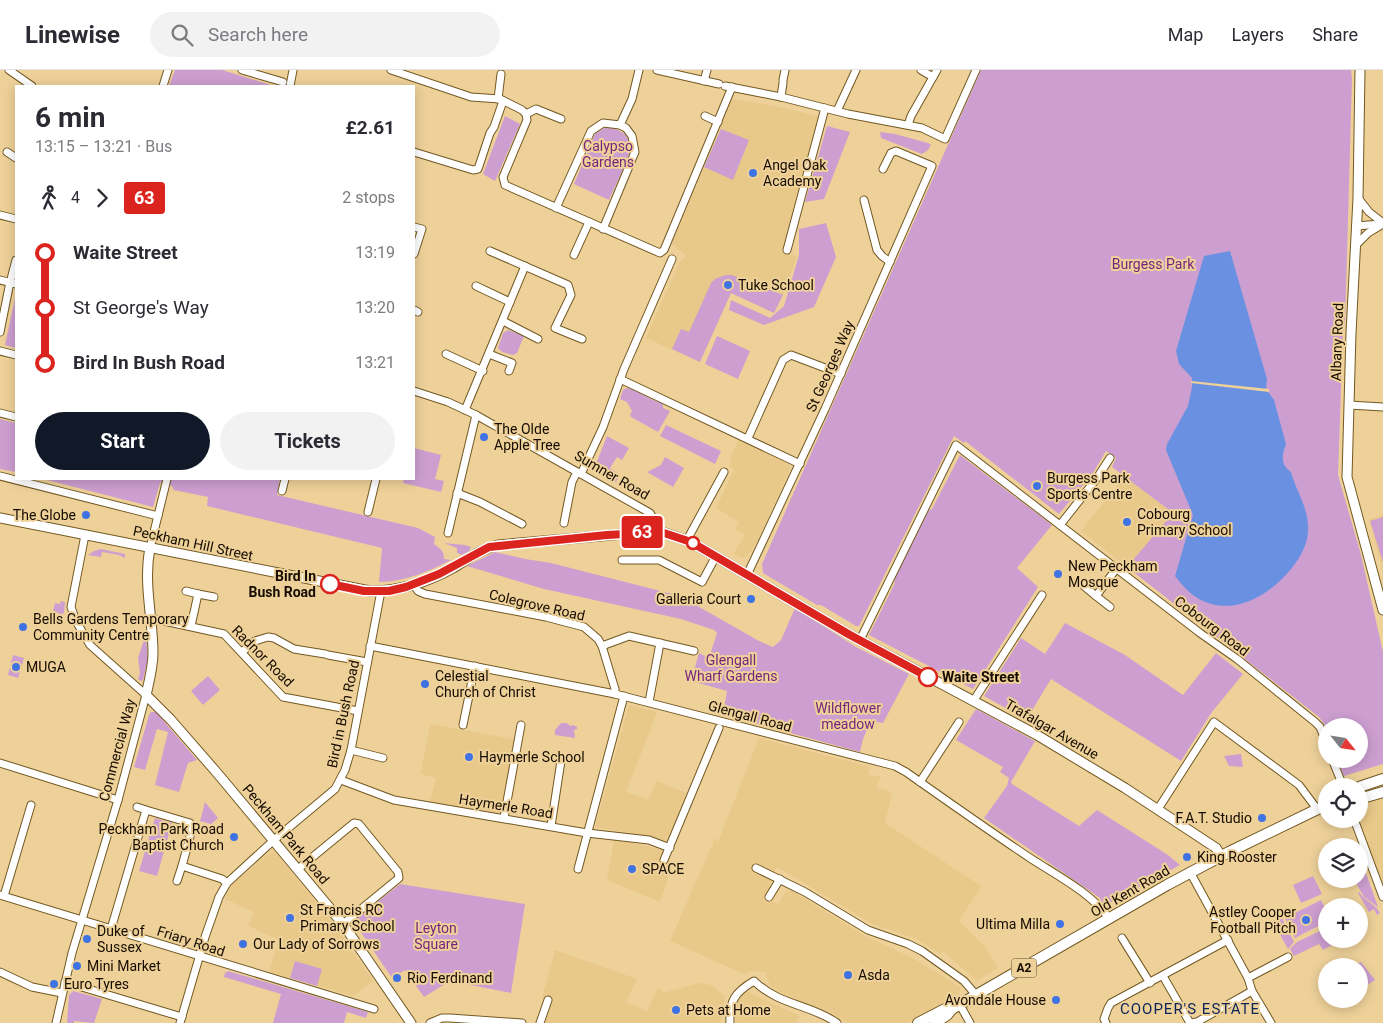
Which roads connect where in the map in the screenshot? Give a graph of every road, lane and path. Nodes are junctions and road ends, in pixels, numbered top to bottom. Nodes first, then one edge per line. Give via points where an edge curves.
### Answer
1 (9, 70) edge
2 (168, 70) edge
3 (242, 70) edge
4 (294, 70) edge
5 (391, 70) edge
6 (639, 70) edge
7 (657, 70) edge
8 (707, 70) edge
9 (785, 70) edge
10 (921, 70) edge
11 (976, 70) edge
12 (1360, 70) edge
13 (853, 72) edge
14 (935, 73) edge
15 (501, 74) dead end
16 (704, 81) junction
17 (286, 84) edge
18 (31, 85) edge
19 (163, 85) edge
20 (725, 86) junction
21 (781, 97) junction
22 (501, 100) junction
23 (825, 108) junction
24 (837, 111) junction
25 (526, 114) junction
26 (705, 116) dead end
27 (561, 119) dead end
28 (718, 122) junction
29 (620, 125) junction
30 (908, 125) junction
31 (8, 152) dead end
32 (415, 152) edge
33 (15, 157) edge
34 (883, 169) dead end
35 (1358, 198) junction
36 (864, 200) dead end
37 (556, 208) junction
38 (0, 215) edge
39 (15, 219) edge
40 (589, 222) junction
41 (1383, 223) edge
42 (1356, 226) junction
43 (415, 227) edge
44 (603, 229) junction
45 (1356, 245) junction
46 (787, 250) dead end
47 (415, 251) edge
48 (490, 251) dead end
49 (574, 255) dead end
50 (672, 259) dead end
51 (890, 262) junction
52 (525, 266) junction
53 (15, 268) edge
54 (0, 280) edge
55 (13, 284) edge
56 (476, 286) dead end
57 (510, 302) junction
58 (503, 322) junction
59 (0, 332) edge
60 (538, 339) dead end
61 (582, 339) dead end
62 (0, 350) edge
63 (446, 354) dead end
64 (489, 354) junction
65 (15, 355) edge
66 (483, 371) junction
67 (509, 371) dead end
68 (841, 374) junction
69 (620, 379) junction
70 (415, 391) edge
71 (1348, 405) junction
72 (1383, 407) edge
73 (465, 410) junction
74 (0, 413) edge
75 (476, 416) junction
76 (15, 417) edge
77 (748, 438) junction
78 (1110, 458) dead end
79 (800, 464) junction
80 (724, 472) dead end
81 (579, 473) junction
82 (0, 476) edge
83 (15, 480) edge
84 (16, 480) edge
85 (167, 480) edge
86 (285, 480) edge
87 (376, 480) edge
88 (282, 491) dead end
89 (457, 493) junction
90 (368, 512) dead end
91 (158, 516) junction
92 (0, 518) edge
93 (564, 523) dead end
94 (522, 524) dead end
95 (1060, 525) junction
96 (656, 532) junction
97 (448, 533) dead end
98 (84, 535) junction
99 (687, 540) junction
100 (150, 548) junction
101 (716, 556) junction
102 (622, 560) dead end
103 (1116, 569) junction
104 (747, 574) junction
105 (1078, 581) dead end
106 (413, 584) junction
107 (186, 591) dead end
108 (380, 591) junction
109 (198, 594) junction
110 (1042, 595) dead end
111 (1096, 596) junction
112 (214, 597) dead end
113 (1110, 607) dead end
114 (1383, 610) edge
115 (150, 618) junction
116 (191, 626) junction
117 (860, 640) junction
118 (660, 642) junction
119 (370, 646) junction
120 (602, 646) junction
121 (694, 651) dead end
122 (242, 652) junction
123 (367, 662) junction
124 (476, 666) junction
125 (615, 694) junction
126 (146, 695) junction
127 (624, 696) junction
128 (974, 700) junction
129 (649, 702) junction
130 (358, 711) junction
131 (958, 722) dead end
132 (463, 725) dead end
133 (521, 725) dead end
134 (1318, 726) edge
135 (718, 728) dead end
136 (351, 750) junction
137 (383, 758) dead end
138 (561, 761) dead end
139 (0, 763) edge
140 (1383, 779) edge
141 (340, 780) junction
142 (920, 782) junction
143 (1368, 784) edge
144 (1383, 792) edge
145 (1368, 796) edge
146 (118, 800) junction
147 (1318, 803) edge
148 (31, 805) dead end
149 (137, 807) dead end
150 (1158, 809) junction
151 (1318, 809) edge
152 (146, 810) junction
153 (504, 818) junction
154 (551, 826) junction
155 (1357, 828) edge
156 (587, 833) junction
157 (274, 840) junction
158 (670, 848) junction
159 (1221, 856) junction
160 (664, 860) dead end
161 (182, 866) junction
162 (756, 868) dead end
163 (298, 869) junction
164 (578, 869) dead end
165 (1190, 872) junction
166 (780, 879) junction
167 (177, 881) dead end
168 (227, 883) junction
169 (2, 896) edge
170 (769, 897) dead end
171 (1383, 897) edge
172 (1109, 918) junction
173 (82, 920) junction
174 (342, 924) junction
175 (112, 929) junction
176 (1122, 938) dead end
177 (1228, 940) junction
178 (199, 956) junction
179 (1288, 956) dead end
180 (0, 972) edge
181 (1163, 976) junction
182 (1248, 978) junction
183 (65, 982) junction
184 (1150, 983) junction
185 (1252, 991) junction
186 (62, 993) junction
187 (976, 995) junction
188 (548, 1000) dead end
189 (956, 1007) junction
190 (374, 1009) dead end
191 (181, 1020) edge
192 (56, 1023) edge
193 (411, 1023) edge
194 (430, 1023) edge
195 (522, 1023) edge
196 (540, 1023) edge
197 (730, 1023) edge
198 (837, 1023) edge
199 (918, 1023) edge
200 (935, 1023) edge
201 (970, 1023) edge
202 (1106, 1023) edge
203 (1194, 1023) edge
204 (1271, 1023) edge

1 - 18 street
2 - 19 street
3 - 17 street
4 - 17 street
5 - 22 street via 471,97
6 - 29 street via 632,99
7 - 16 street
8 - 16 street
9 - 21 street
10 - 14 street
11 - 30 street via 946,137 936,130 932,132
12 - 35 main road, Albany Road
13 - 24 street
14 - 30 street
15 - 22 street
16 - 20 street
20 - 21 street
20 - 28 street
21 - 23 street
22 - 25 street
22 - 32 street via 478,169
23 - 24 street
23 - 46 street
24 - 30 street
25 - 27 street via 534,109
25 - 37 street via 527,120 503,177 504,183
26 - 28 street
28 - 44 street via 664,250 660,253
29 - 37 street via 603,123 590,131
29 - 44 street via 632,136 635,152
31 - 33 street
34 - 51 street, St Georges Way via 896,151 932,166
35 - 41 street via 1368,212
35 - 42 main road, Albany Road
36 - 51 street via 877,250
37 - 40 street
38 - 39 street
40 - 44 street
40 - 49 street
41 - 42 street
41 - 45 street
42 - 45 main road, Albany Road
43 - 47 street via 422,229
45 - 71 main road, Albany Road
48 - 52 street
50 - 69 street
51 - 68 street, St Georges Way
52 - 57 street
52 - 61 street via 568,285 571,295 555,328
53 - 55 street
54 - 55 street
55 - 59 street
56 - 57 street
57 - 58 street
58 - 60 street
58 - 64 street
62 - 65 street
63 - 66 street
64 - 66 street
64 - 67 street via 512,363
66 - 73 street
68 - 77 street via 791,355 782,360
68 - 79 street, St Georges Way
69 - 77 street
69 - 81 street via 603,426
70 - 73 street, Sumner Road
71 - 72 street
71 - 114 main road, Albany Road via 1347,477
73 - 75 street, Sumner Road
74 - 76 street
75 - 81 street, Sumner Road
75 - 89 street
77 - 79 street
78 - 95 street
79 - 104 street, St Georges Way
80 - 99 street
81 - 93 street via 572,482
81 - 96 street, Sumner Road via 650,513
82 - 83 street
84 - 91 street
85 - 91 street, Commercial Way
86 - 88 street
87 - 90 street
89 - 94 street
89 - 97 street
91 - 100 street, Commercial Way
92 - 98 main road, Peckham Hill Street
95 - 103 street, Cobourg Road
95 - 117 street, Cobourg Road via 956,446
96 - 99 main road
96 - 106 main road, Peckham Hill Street via 506,544 484,549 450,569
98 - 100 main road, Peckham Hill Street
98 - 126 street via 71,607 76,622 90,645
99 - 101 main road
100 - 108 main road, Peckham Hill Street via 356,590
100 - 115 main road, Commercial Way
101 - 102 street via 702,582 658,560
101 - 104 main road
103 - 111 street
103 - 134 street, Cobourg Road via 1237,659
104 - 117 main road
105 - 111 street
106 - 108 main road, Peckham Hill Street
106 - 120 street, Colegrove Road via 425,594 576,624 591,632
107 - 109 street
108 - 119 street, Bird in Bush Road
109 - 112 street
109 - 116 street
110 - 128 street
111 - 113 street
115 - 116 street, Radnor Road
115 - 126 main road, Commercial Way via 153,658
116 - 122 street, Radnor Road via 224,634
117 - 128 main road, Trafalgar Avenue
118 - 120 street via 629,636
118 - 121 street
118 - 129 street
119 - 123 street, Bird in Bush Road
119 - 124 street, Glengall Road
120 - 125 street, Colegrove Road
122 - 123 street via 255,641 268,637 294,649
122 - 130 street, Radnor Road via 283,697
123 - 130 street, Bird in Bush Road
124 - 125 street, Glengall Road
124 - 132 street
125 - 127 street, Glengall Road
126 - 146 street, Commercial Way
126 - 157 main road, Peckham Park Road
127 - 129 street, Glengall Road
127 - 156 street
128 - 150 main road, Trafalgar Avenue
129 - 142 street, Glengall Road via 895,766
130 - 136 street, Bird in Bush Road
131 - 142 street
133 - 153 street
135 - 158 street
136 - 137 street
136 - 141 street, Bird in Bush Road
138 - 154 street
139 - 146 street
140 - 143 highway
141 - 153 street, Haymerle Road via 394,800
141 - 157 street, Bird in Bush Road via 335,789
142 - 172 street, Glengall Road via 1083,894
144 - 145 highway
146 - 173 street, Commercial Way
147 - 150 street via 1299,785 1214,722
148 - 169 street
149 - 152 street
150 - 159 main road, Trafalgar Avenue via 1216,848
151 - 159 highway, Old Kent Road / A2
152 - 161 street via 192,825
152 - 175 street
153 - 154 street, Haymerle Road
154 - 156 street, Haymerle Road
155 - 171 street
156 - 158 street, Haymerle Road via 649,840
156 - 164 street
157 - 163 main road, Peckham Park Road
157 - 168 street, Bird in Bush Road
158 - 160 street
159 - 165 highway, Old Kent Road / A2
161 - 167 street
161 - 168 street
162 - 166 street
163 - 174 main road, Peckham Park Road
163 - 174 street via 354,823 359,824 371,838 398,872 399,878
165 - 172 highway, Old Kent Road / A2
165 - 177 street
166 - 170 street
166 - 187 street via 868,930 922,951 954,972
168 - 178 street, Bird in Bush Road
169 - 173 street, Friary Road
172 - 187 highway, Old Kent Road / A2
173 - 175 street, Friary Road
173 - 183 street, Commercial Way
174 - 193 main road, Peckham Park Road
175 - 178 street, Friary Road
176 - 184 street
177 - 181 street
177 - 182 street
178 - 190 street, Friary Road
178 - 191 street, Bird in Bush Road
179 - 182 street
180 - 186 street via 32,986
181 - 184 street
181 - 203 street via 1182,1010
182 - 185 street
183 - 186 street, Commercial Way
183 - 191 street
184 - 202 street via 1112,1004 1104,1019
185 - 203 street
185 - 204 street
186 - 192 street, Commercial Way
187 - 189 highway, Old Kent Road / A2
188 - 196 street
189 - 199 highway, Old Kent Road / A2
189 - 200 highway, Old Kent Road / A2
189 - 201 street
194 - 195 street via 450,1018
197 - 198 street via 732,1001 754,981 773,996

